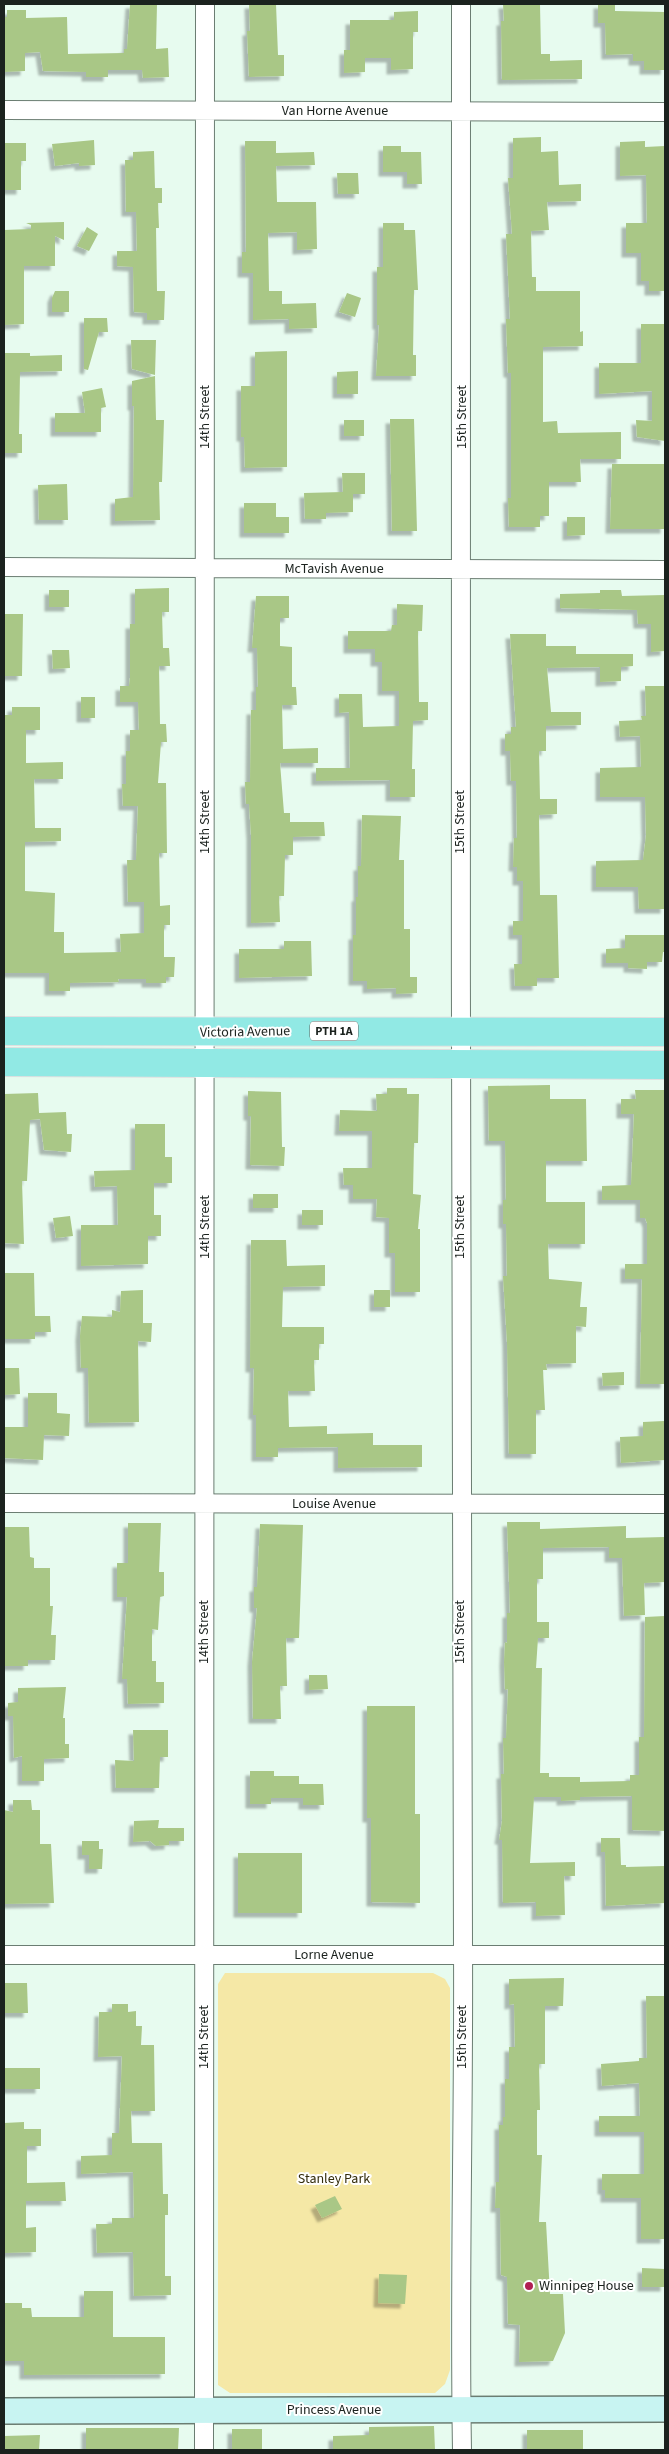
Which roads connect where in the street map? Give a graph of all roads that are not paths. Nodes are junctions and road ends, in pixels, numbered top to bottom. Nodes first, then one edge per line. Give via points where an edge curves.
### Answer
1 (205, 4) edge
2 (461, 4) edge
3 (4, 110) edge
4 (205, 110) junction
5 (461, 110) junction
6 (665, 112) edge
7 (4, 567) edge
8 (204, 569) junction
9 (462, 569) junction
10 (665, 570) edge
11 (4, 1031) edge
12 (459, 1032) junction
13 (665, 1032) edge
14 (206, 1033) junction
15 (4, 1062) edge
16 (205, 1064) junction
17 (460, 1064) junction
18 (665, 1065) edge
19 (4, 1503) edge
20 (204, 1503) junction
21 (459, 1504) junction
22 (665, 1504) edge
23 (4, 1955) edge
24 (204, 1955) junction
25 (463, 1955) junction
26 (665, 1955) edge
27 (665, 2409) edge
28 (4, 2410) edge
29 (204, 2410) junction
30 (461, 2410) junction
31 (204, 2450) edge
32 (462, 2450) edge

1 - 4 street, 14th Street
2 - 5 street, 15th Street
3 - 4 street, Van Horne Avenue
4 - 5 street, Van Horne Avenue
4 - 8 street, 14th Street
5 - 6 street, Van Horne Avenue
5 - 9 street, 15th Street
7 - 8 street, McTavish Avenue
8 - 9 street, McTavish Avenue
8 - 14 street, 14th Street
9 - 10 street, McTavish Avenue
9 - 12 street, 15th Street
11 - 14 main road, Victoria Avenue / PTH 1A
12 - 13 main road, Victoria Avenue / PTH 1A
12 - 14 main road, Victoria Avenue / PTH 1A
12 - 17 street, 15th Street
14 - 16 street, 14th Street
15 - 16 main road
16 - 17 main road
16 - 20 street, 14th Street
17 - 18 main road
17 - 21 street, 15th Street
19 - 20 street, Louise Avenue
20 - 21 street, Louise Avenue
20 - 24 street, 14th Street
21 - 22 street, Louise Avenue
21 - 25 street, 15th Street
23 - 24 street, Lorne Avenue
24 - 25 street, Lorne Avenue
24 - 29 street, 14th Street
25 - 26 street, Lorne Avenue
25 - 30 street, 15th Street
27 - 30 street, Princess Avenue
28 - 29 street, Princess Avenue
29 - 30 street, Princess Avenue
29 - 31 street, 14th Street
30 - 32 street, 15th Street

